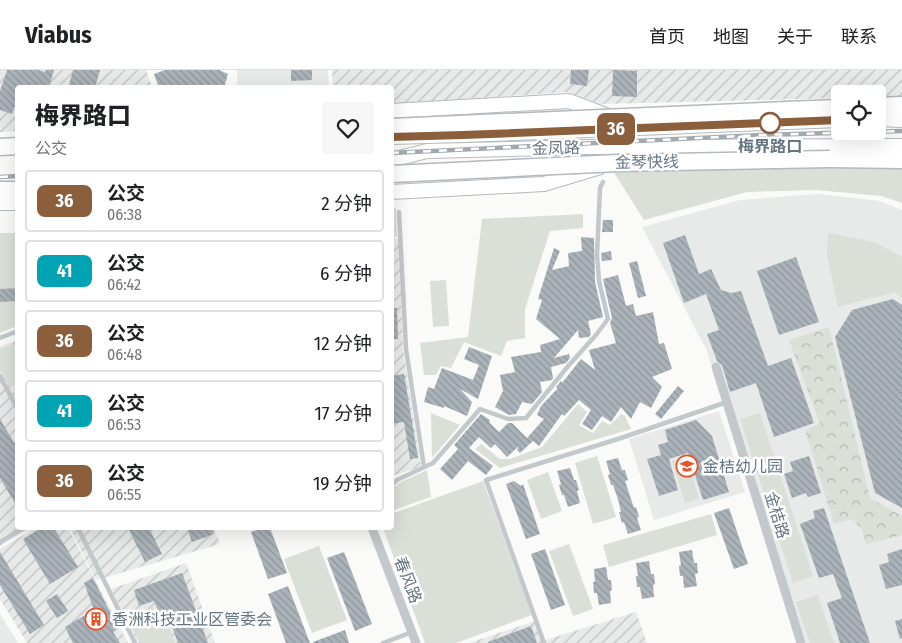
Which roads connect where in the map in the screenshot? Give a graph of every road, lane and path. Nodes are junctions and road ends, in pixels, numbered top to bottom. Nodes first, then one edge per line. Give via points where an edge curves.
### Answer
1 (902, 105) edge
2 (886, 106) edge
3 (831, 108) edge
4 (394, 110) edge
5 (831, 120) edge
6 (886, 120) edge
7 (902, 120) edge
8 (394, 127) edge
9 (640, 128) junction
10 (394, 137) edge
11 (15, 146) edge
12 (902, 146) edge
13 (0, 147) edge
14 (666, 147) junction
15 (0, 153) edge
16 (15, 153) edge
17 (394, 159) edge
18 (902, 160) edge
19 (394, 174) edge
20 (604, 182) dead end
21 (0, 190) edge
22 (15, 190) edge
23 (394, 192) edge
24 (0, 203) edge
25 (15, 203) edge
26 (399, 212) dead end
27 (15, 332) edge
28 (0, 338) edge
29 (716, 367) dead end
30 (0, 376) edge
31 (727, 402) junction
32 (15, 404) edge
33 (424, 467) junction
34 (394, 482) edge
35 (21, 530) edge
36 (79, 530) edge
37 (373, 530) edge
38 (0, 542) edge
39 (412, 632) junction
40 (135, 643) edge
41 (383, 643) edge
42 (416, 643) edge
43 (544, 643) edge
44 (801, 643) edge

1 - 2 highway
3 - 8 highway, bridge
4 - 9 main road, bridge via 569,101
5 - 9 main road, 金凤路
6 - 7 main road
9 - 10 main road, 金凤路
11 - 13 highway
12 - 14 main road, 金凤路
14 - 17 main road, 金凤路 via 427,152
14 - 23 main road, bridge via 544,184
15 - 16 main road
18 - 19 highway, 金琴快线, bridge via 618,163
20 - 33 lane via 600,188 598,281 608,319 526,418 508,419 480,408 433,463
21 - 22 highway
24 - 25 main road
26 - 33 lane via 406,349
27 - 28 lane
29 - 31 street, 金桔路
30 - 32 lane
31 - 43 lane via 486,480
31 - 44 street, 金桔路
33 - 34 lane
35 - 38 lane
36 - 40 lane
37 - 39 street, 春风路
39 - 41 lane
39 - 42 street, 春风路

